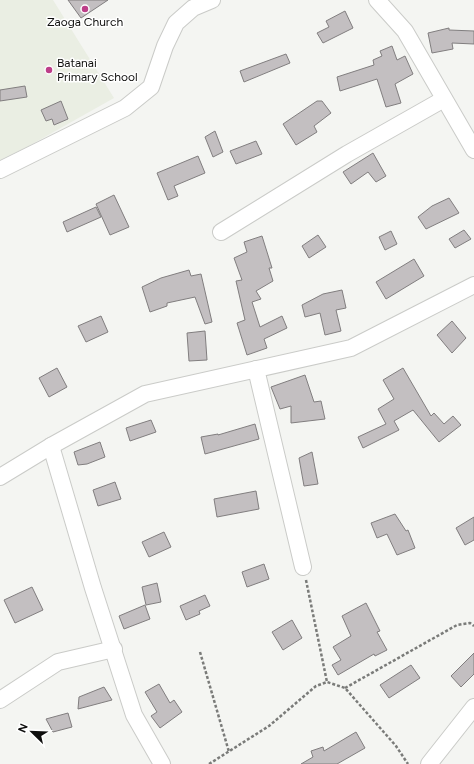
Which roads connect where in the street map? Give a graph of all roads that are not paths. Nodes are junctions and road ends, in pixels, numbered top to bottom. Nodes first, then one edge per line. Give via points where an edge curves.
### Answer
1 (212, 0) edge
2 (377, 0) edge
3 (444, 99) junction
4 (474, 150) edge
5 (0, 170) edge
6 (221, 232) dead end
7 (474, 285) edge
8 (256, 369) junction
9 (51, 446) junction
10 (0, 477) edge
11 (303, 567) road end
12 (114, 649) junction
13 (0, 700) edge
14 (474, 707) edge
15 (162, 764) edge
16 (429, 764) edge

1 - 5 street via 193,8 176,23 151,87 130,104
2 - 3 street via 405,32
3 - 4 street
3 - 6 street via 347,154
7 - 8 street via 352,348
8 - 9 street via 145,394
8 - 11 street
9 - 10 street
9 - 12 street
12 - 13 street via 58,662
12 - 15 street via 134,715
14 - 16 street

